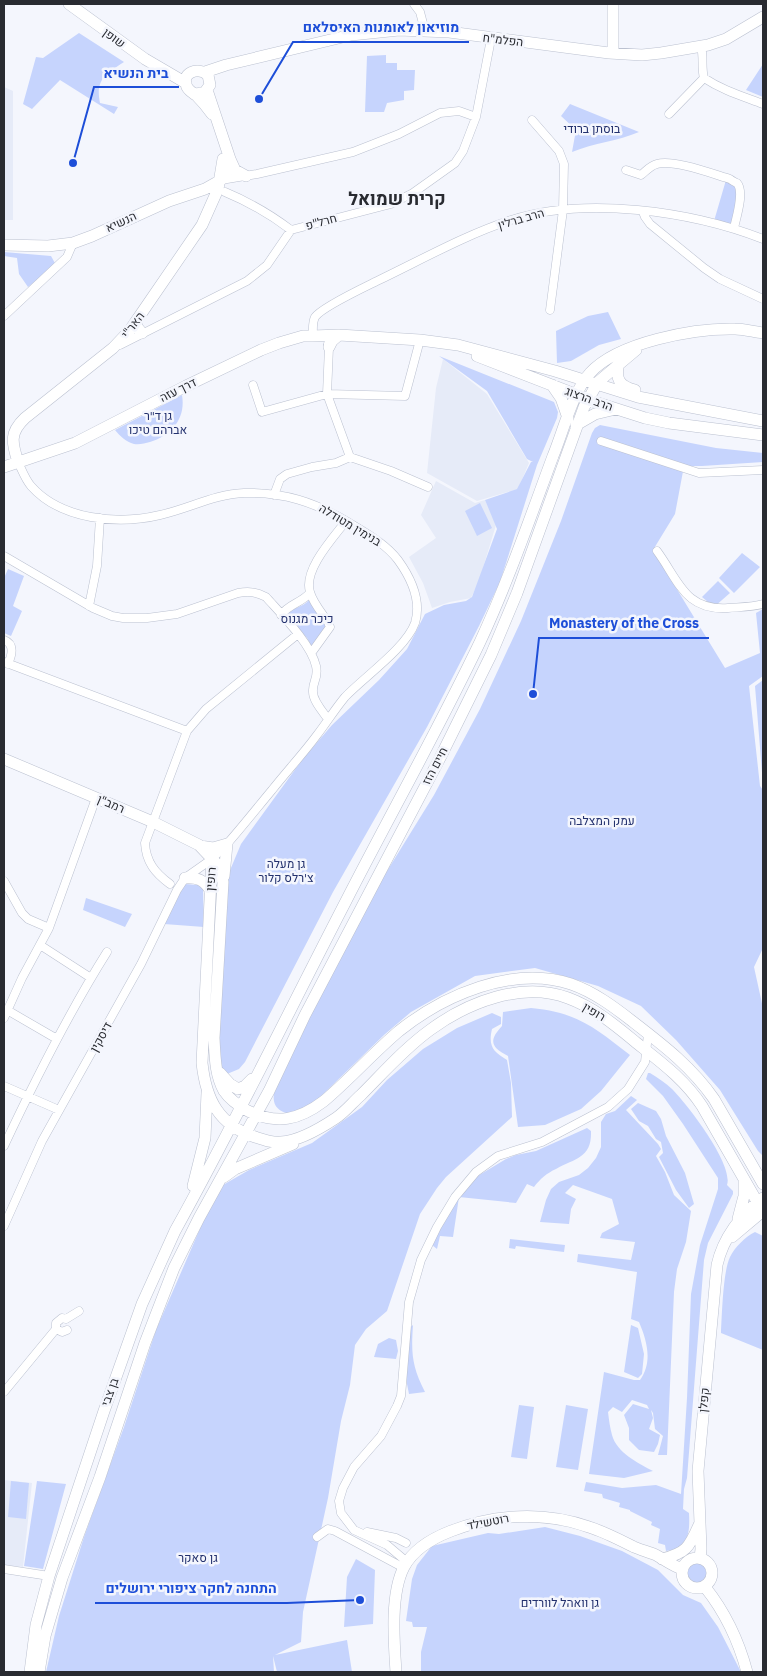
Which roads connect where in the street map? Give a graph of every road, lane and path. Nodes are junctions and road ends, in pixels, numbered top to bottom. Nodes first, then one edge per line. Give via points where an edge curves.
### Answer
1 (69, 4) edge
2 (414, 4) edge
3 (613, 4) edge
4 (763, 17) edge
5 (425, 31) junction
6 (491, 39) junction
7 (702, 47) junction
8 (613, 53) junction
9 (188, 78) junction
10 (704, 78) junction
11 (207, 81) junction
12 (194, 94) junction
13 (763, 104) edge
14 (669, 114) dead end
15 (476, 116) junction
16 (216, 118) junction
17 (532, 120) dead end
18 (226, 159) junction
19 (626, 170) dead end
20 (246, 176) junction
21 (221, 180) junction
22 (209, 183) junction
23 (225, 192) dead end
24 (191, 194) junction
25 (169, 201) junction
26 (210, 208) junction
27 (563, 210) junction
28 (643, 212) junction
29 (734, 228) junction
30 (291, 230) junction
31 (763, 239) edge
32 (73, 243) junction
33 (4, 245) edge
34 (763, 299) edge
35 (550, 310) dead end
36 (4, 316) edge
37 (136, 322) junction
38 (142, 333) junction
39 (763, 333) edge
40 (318, 335) junction
41 (339, 335) junction
42 (420, 340) junction
43 (646, 344) junction
44 (329, 347) junction
45 (114, 348) junction
46 (606, 360) junction
47 (619, 363) junction
48 (562, 374) junction
49 (584, 381) junction
50 (253, 385) dead end
51 (552, 385) junction
52 (596, 385) junction
53 (327, 394) junction
54 (583, 396) junction
55 (617, 409) junction
56 (700, 410) junction
57 (572, 421) junction
58 (763, 421) edge
59 (763, 435) edge
60 (601, 441) dead end
61 (350, 457) junction
62 (18, 462) junction
63 (4, 466) edge
64 (763, 470) edge
65 (428, 487) dead end
66 (274, 495) junction
67 (100, 518) junction
68 (346, 521) junction
69 (657, 551) dead end
70 (4, 556) edge
71 (310, 592) junction
72 (763, 604) edge
73 (90, 606) junction
74 (281, 615) junction
75 (298, 634) junction
76 (4, 640) edge
77 (312, 652) junction
78 (6, 663) edge
79 (328, 719) junction
80 (187, 731) junction
81 (4, 759) edge
82 (96, 798) junction
83 (153, 822) junction
84 (227, 844) junction
85 (199, 845) junction
86 (212, 859) junction
87 (185, 878) junction
88 (4, 881) edge
89 (223, 882) junction
90 (170, 884) dead end
91 (210, 890) junction
92 (49, 928) junction
93 (40, 945) junction
94 (107, 952) dead end
95 (90, 978) junction
96 (5, 1014) edge
97 (648, 1034) junction
98 (57, 1039) junction
99 (647, 1051) junction
100 (215, 1062) junction
101 (259, 1070) junction
102 (4, 1086) edge
103 (207, 1086) junction
104 (269, 1091) junction
105 (27, 1097) junction
106 (241, 1107) junction
107 (59, 1110) junction
108 (256, 1115) junction
109 (292, 1117) junction
110 (230, 1126) junction
111 (310, 1133) junction
112 (246, 1134) junction
113 (4, 1146) edge
114 (750, 1160) junction
115 (763, 1172) edge
116 (743, 1175) junction
117 (220, 1181) junction
118 (763, 1184) edge
119 (762, 1207) edge
120 (186, 1211) junction
121 (741, 1225) junction
122 (763, 1225) edge
123 (4, 1226) edge
124 (79, 1311) dead end
125 (56, 1329) junction
126 (67, 1330) dead end
127 (4, 1392) edge
128 (350, 1524) junction
129 (699, 1524) junction
130 (317, 1537) dead end
131 (406, 1543) dead end
132 (659, 1557) junction
133 (700, 1558) junction
134 (406, 1565) junction
135 (4, 1569) edge
136 (682, 1569) junction
137 (50, 1576) junction
138 (705, 1587) junction
139 (30, 1672) edge
140 (39, 1672) edge
141 (396, 1672) edge
142 (747, 1672) edge

1 - 9 street, שופן via 152,63
2 - 5 street via 420,12
3 - 8 street
4 - 7 street, הפלמ"ח via 726,39
5 - 6 street, הפלמ"ח
5 - 11 street, הפלמ"ח via 392,30 351,35 239,62
6 - 8 street, הפלמ"ח
6 - 15 street, חרל"פ
7 - 8 street, הפלמ"ח via 652,54
7 - 10 street
9 - 11 street via 199,70
9 - 12 street via 188,89
10 - 13 street via 734,94
10 - 14 street
11 - 12 street via 202,94
11 - 16 street
12 - 16 street
15 - 20 street via 459,111 440,113 353,152
15 - 30 street, חרל"פ via 455,163 413,193 392,204
16 - 18 street
17 - 27 street via 558,151 564,164
18 - 20 street via 235,170
18 - 21 street, האר"י
18 - 22 street
19 - 29 street via 641,174 654,164 674,163 730,179 737,183 740,195
20 - 21 street
21 - 22 street, הנשיא
21 - 24 street, הנשיא
21 - 26 street, האר"י
22 - 25 street, הנשיא
23 - 30 street via 268,212
24 - 25 street, הנשיא
24 - 26 street via 206,199
25 - 32 street, הנשיא
26 - 37 street, האר"י via 197,234
27 - 28 street, הרב ברלין
27 - 35 street
27 - 40 street, הרב ברלין via 531,214 496,225 364,288 317,315 313,324
28 - 29 street, הרב ברלין via 687,217
28 - 34 street via 650,224 704,268
29 - 31 street, הרב ברלין
30 - 38 street, חרל"פ via 267,265 248,281
32 - 33 street, הנשיא
32 - 36 street via 68,257
37 - 38 street
37 - 45 street, האר"י
38 - 45 street, חרל"פ
39 - 43 street via 718,329 676,335
40 - 41 street, הרב הרצוג
40 - 44 street
40 - 62 street, דרך עזה via 279,343 248,356 75,442
41 - 42 street, הרב הרצוג
41 - 44 street
42 - 48 street, הרב הרצוג via 470,347
42 - 51 street, הרב הרצוג via 463,350
42 - 53 street via 405,396
43 - 46 street
43 - 47 street, חיים הזז
44 - 53 street
45 - 62 street, האר"י via 18,425 13,438
46 - 48 street
46 - 49 street, חיים הזז
47 - 52 street, חיים הזז
47 - 56 street via 617,378 623,386
48 - 49 street, הרב הרצוג
49 - 52 street, הרב הרצוג
49 - 54 street, חיים הזז
50 - 53 street via 262,412
51 - 54 street, הרב הרצוג
51 - 57 street
52 - 54 street, חיים הזז
52 - 56 street, הרב הרצוג
53 - 61 street
54 - 55 street, הרב הרצוג
54 - 57 street, חיים הזז
55 - 57 street
55 - 59 street, הרב הרצוג via 669,423
56 - 58 street, הרב הרצוג
57 - 101 street, חיים הזז via 479,643
57 - 104 street, חיים הזז via 517,593 491,655
60 - 64 street via 698,473
61 - 65 street
61 - 66 street via 287,474 280,479
62 - 63 street, דרך עזה
62 - 67 street, בנימין מטודלה via 30,485 44,498 74,513
66 - 67 street, בנימין מטודלה via 228,495 149,518
66 - 68 street, בנימין מטודלה via 307,501
67 - 73 street
68 - 71 street via 316,562 308,581
68 - 79 street, בנימין מטודלה via 382,544 397,558 413,586 416,612 415,622 404,641 345,697
69 - 72 street via 684,591 702,607 716,609
70 - 73 street
71 - 74 street
71 - 77 street via 330,627
73 - 74 street via 112,616 147,618 186,612 247,591 266,597
74 - 75 street
75 - 77 street
75 - 80 street via 206,709
76 - 78 street via 9,643 12,653
77 - 79 street via 317,667 312,692
78 - 80 street
79 - 84 street, בנימין מטודלה
80 - 83 street
81 - 82 street, רמב"ן
82 - 83 street, רמב"ן
82 - 92 street
83 - 85 street, רמב"ן
83 - 90 street via 145,844 146,855 159,876
84 - 85 street via 213,848
84 - 86 street, דיסקין
84 - 89 street
85 - 86 street, רמב"ן
86 - 87 street, דיסקין
86 - 89 street, רופין via 220,868
86 - 91 street, רופין
87 - 91 street via 200,879
87 - 107 street, דיסקין
88 - 92 street via 22,914
89 - 100 street, רופין
91 - 103 street, רופין via 202,1063
92 - 93 street
93 - 95 street
93 - 96 street
94 - 95 street
95 - 98 street
96 - 98 street
97 - 99 street
97 - 109 street, רופין via 597,996 572,985 548,979 496,983 454,998 420,1016 324,1101
97 - 114 street, רופין via 685,1064 705,1086
98 - 105 street
99 - 111 street, רופין via 602,1016 567,998 535,992 499,996 460,1011 429,1030 339,1116
99 - 116 street, רופין via 676,1074 694,1094
99 - 128 street via 645,1062 628,1089 608,1107 542,1142 488,1162 450,1204 422,1260 409,1302 402,1389 397,1406 381,1436 354,1467 343,1488 341,1513
100 - 101 street via 226,1081 238,1088 245,1086
100 - 106 street, רופין via 224,1091
101 - 106 street, חיים הזז
102 - 105 street
103 - 110 street, רופין via 218,1111
103 - 120 street via 205,1138
104 - 108 street, חיים הזז
104 - 109 street via 267,1103 270,1111 278,1116
105 - 107 street
105 - 113 street
106 - 108 street, רופין
106 - 110 street, חיים הזז
107 - 123 street, דיסקין
108 - 109 street, רופין via 276,1119
108 - 112 street, חיים הזז
110 - 112 street, רופין
110 - 120 street, בן צבי
111 - 112 street, רופין via 283,1142
111 - 117 street via 236,1169
112 - 117 street, בן צבי
114 - 115 street
114 - 118 street, רופין
116 - 119 street, רופין
116 - 121 street
117 - 140 street, בן צבי via 174,1268 145,1343 62,1578 45,1636
119 - 121 street, קפלן
120 - 137 street, בן צבי via 161,1261 130,1338
121 - 122 street
121 - 129 street, קפלן via 724,1243 717,1265 699,1452
124 - 125 street via 58,1320
125 - 126 street
125 - 127 street
128 - 131 street
128 - 134 street via 357,1532 387,1545
129 - 132 street via 686,1550 677,1555
129 - 133 street, קפלן
130 - 134 street via 328,1530 335,1531
132 - 134 street, רוטשילד via 581,1524 519,1516 486,1520 442,1534 419,1548
132 - 136 street, רוטשילד
133 - 136 street via 691,1559
133 - 138 street via 710,1564 713,1572
134 - 141 street via 394,1617
135 - 137 street
136 - 138 street via 688,1586 696,1589
137 - 139 street, בן צבי via 36,1625
138 - 142 street via 717,1602 736,1640

